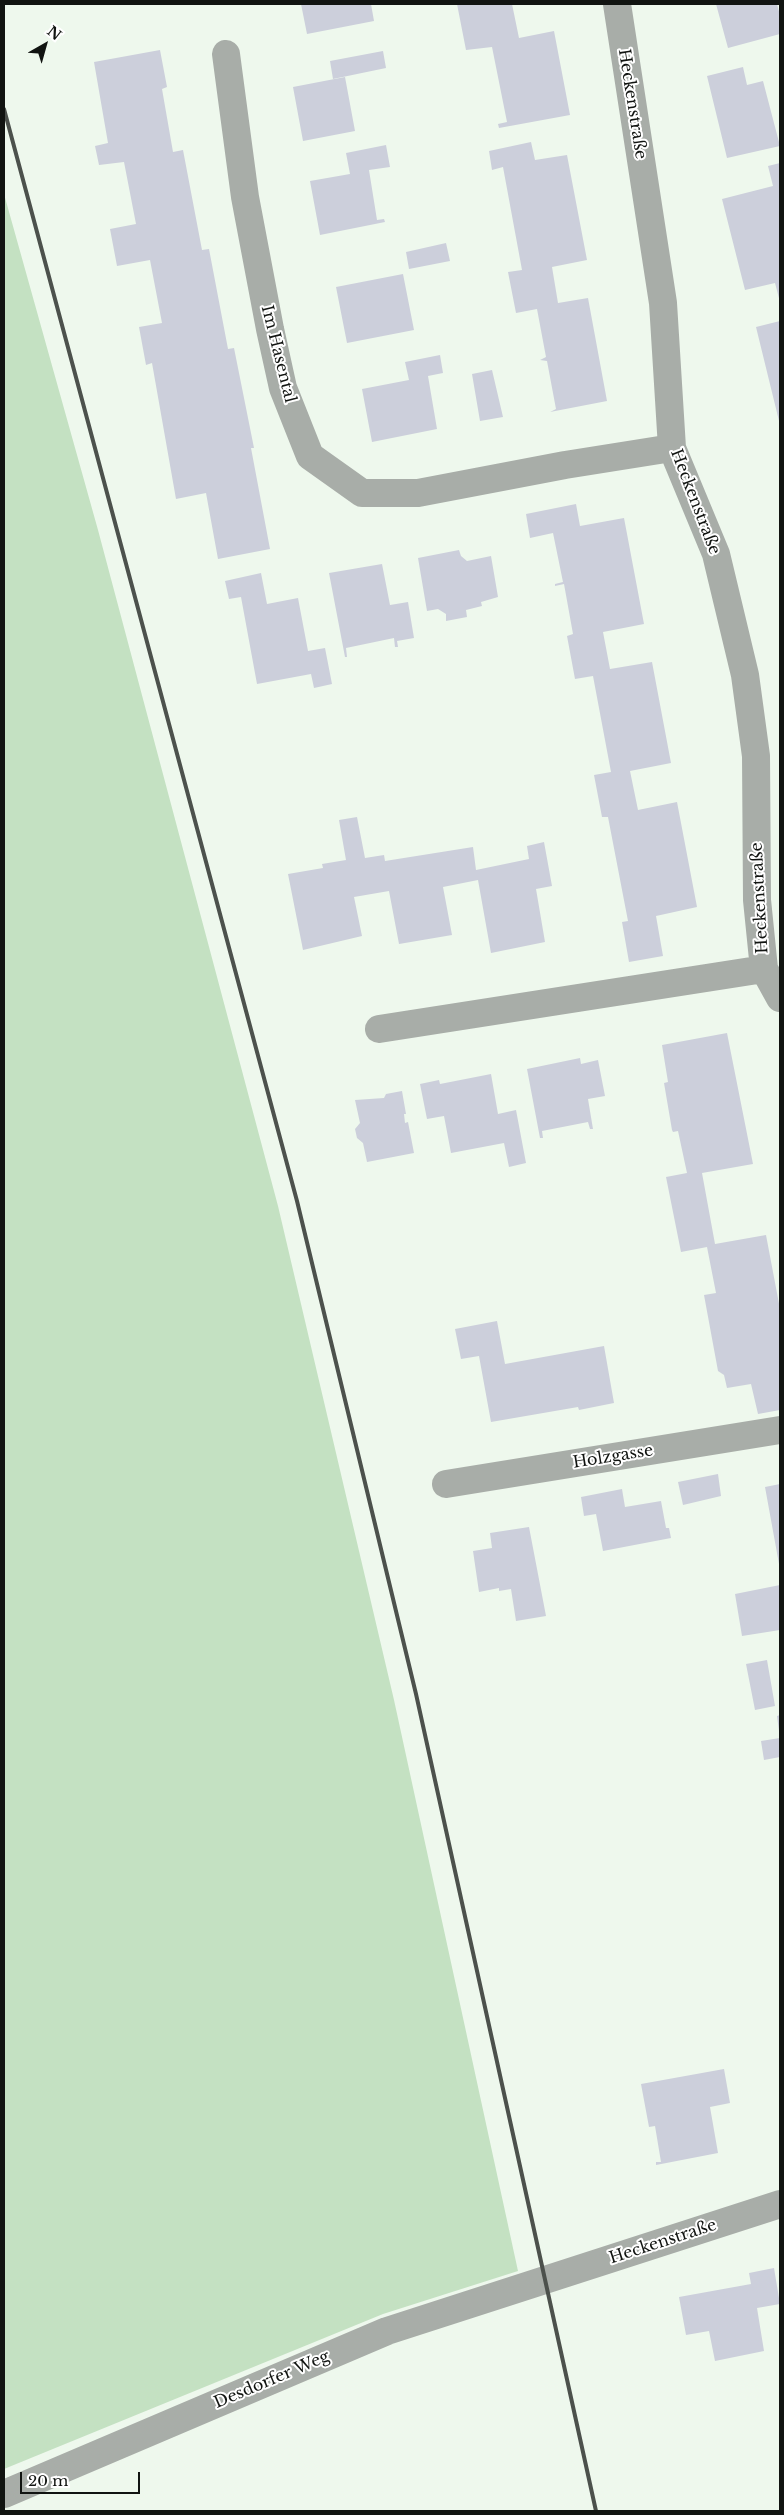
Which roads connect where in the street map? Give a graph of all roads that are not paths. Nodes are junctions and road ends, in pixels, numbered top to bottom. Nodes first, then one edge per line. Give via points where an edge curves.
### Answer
1 (616, 4) edge
2 (226, 54) dead end
3 (672, 448) junction
4 (764, 969) junction
5 (780, 998) edge
6 (379, 1030) dead end
7 (780, 1430) edge
8 (446, 1484) dead end
9 (780, 2204) edge
10 (545, 2279) joint
11 (4, 2494) edge

1 - 3 street, Heckenstraße via 663,303
2 - 3 street, Im Hasental via 244,197 270,329 283,388 310,456 362,493 418,493
3 - 4 street, Heckenstraße via 716,554 745,676 756,756 757,900
4 - 5 street, Heckenstraße
4 - 6 street, Heckenstraße
7 - 8 street, Holzgasse
9 - 10 street, Heckenstraße
10 - 11 street, Desdorfer Weg via 387,2331

